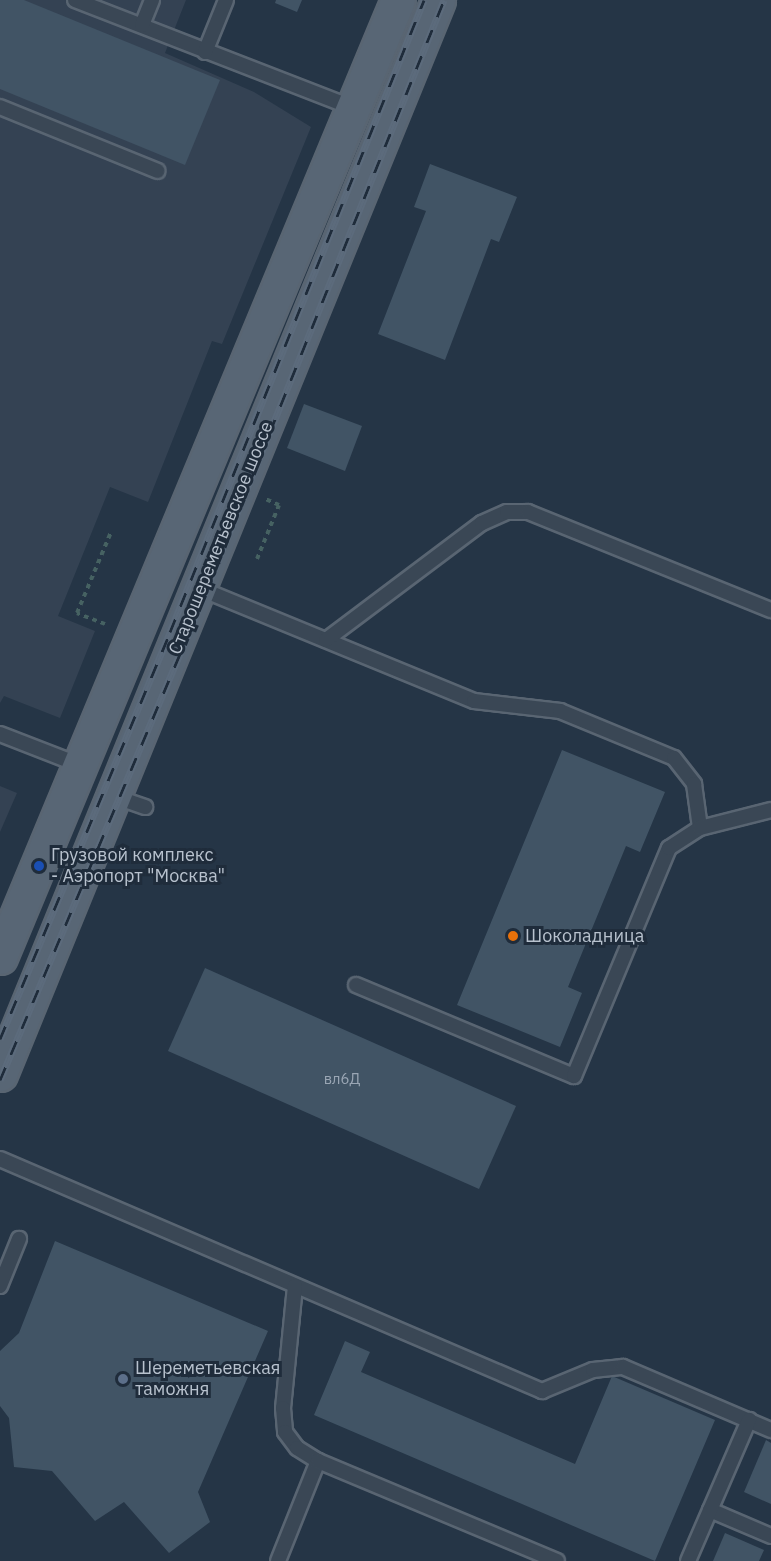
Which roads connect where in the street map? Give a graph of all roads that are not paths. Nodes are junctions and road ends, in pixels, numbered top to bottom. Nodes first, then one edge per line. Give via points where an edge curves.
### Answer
1 (75, 0) edge
2 (152, 0) edge
3 (226, 0) edge
4 (398, 0) edge
5 (438, 0) edge
6 (142, 25) junction
7 (205, 52) junction
8 (0, 107) edge
9 (354, 108) junction
10 (158, 171) dead end
11 (201, 589) junction
12 (771, 610) edge
13 (326, 640) junction
14 (0, 734) edge
15 (82, 765) junction
16 (771, 810) edge
17 (700, 828) junction
18 (0, 957) edge
19 (356, 985) dead end
20 (0, 1074) edge
21 (0, 1159) edge
22 (19, 1239) dead end
23 (0, 1286) edge
24 (295, 1286) junction
25 (749, 1420) junction
26 (771, 1430) edge
27 (318, 1461) junction
28 (710, 1510) junction
29 (771, 1536) edge
30 (278, 1561) edge
31 (557, 1561) edge
32 (688, 1561) edge

1 - 6 lane
2 - 6 lane
3 - 7 lane
4 - 9 main road
5 - 11 main road, Старошереметьевское шоссе
6 - 7 lane
7 - 9 lane
8 - 10 lane
9 - 15 main road
11 - 13 lane
11 - 20 main road, Старошереметьевское шоссе via 130,802
12 - 13 lane via 528,512 507,512 482,523
13 - 17 lane via 474,701 560,711 674,758 693,784
14 - 15 lane
15 - 18 main road
16 - 17 lane
17 - 19 lane via 669,848 574,1076
21 - 24 lane
22 - 23 lane
24 - 25 lane via 542,1391 593,1370 623,1367
24 - 27 lane via 282,1408 285,1432 297,1448
25 - 26 lane
25 - 28 lane
27 - 30 lane
27 - 31 lane
28 - 29 lane
28 - 32 lane

